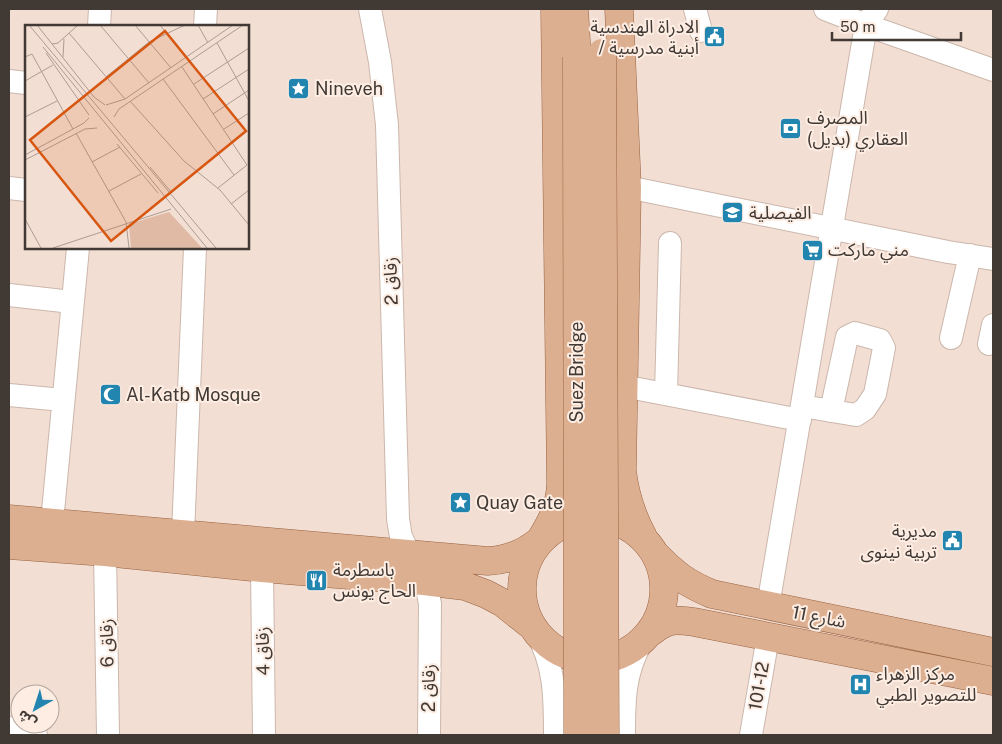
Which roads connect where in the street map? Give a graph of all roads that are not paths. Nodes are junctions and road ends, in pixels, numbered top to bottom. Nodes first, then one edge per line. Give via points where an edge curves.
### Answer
1 (100, 9) edge
2 (206, 9) edge
3 (370, 9) edge
4 (555, 9) edge
5 (574, 9) edge
6 (602, 9) edge
7 (619, 9) edge
8 (695, 9) edge
9 (825, 9) edge
10 (871, 17) edge
11 (99, 25) edge
12 (205, 25) edge
13 (701, 31) dead end
14 (590, 55) junction
15 (993, 70) edge
16 (9, 81) edge
17 (25, 83) edge
18 (627, 187) junction
19 (9, 188) edge
20 (25, 190) edge
21 (832, 229) junction
22 (670, 243) dead end
23 (78, 249) edge
24 (196, 249) edge
25 (970, 255) junction
26 (993, 259) edge
27 (9, 295) edge
28 (72, 302) junction
29 (951, 338) dead end
30 (623, 386) junction
31 (666, 394) junction
32 (9, 395) edge
33 (63, 400) junction
34 (831, 411) dead end
35 (801, 413) junction
36 (9, 519) edge
37 (52, 522) junction
38 (183, 534) junction
39 (539, 541) junction
40 (9, 545) edge
41 (650, 546) junction
42 (106, 552) junction
43 (409, 553) junction
44 (262, 568) junction
45 (424, 581) junction
46 (768, 606) junction
47 (533, 628) junction
48 (646, 637) junction
49 (768, 637) junction
50 (993, 652) edge
51 (993, 681) edge
52 (9, 728) edge
53 (36, 735) edge
54 (108, 735) edge
55 (264, 735) edge
56 (429, 735) edge
57 (555, 735) edge
58 (578, 735) edge
59 (605, 735) edge
60 (624, 735) edge
61 (751, 735) edge

1 - 11 street
2 - 12 street
3 - 43 street, زقاق 2 via 386,110 398,519
4 - 39 main road via 561,484 557,510
5 - 14 main road, Suez Bridge
6 - 14 main road, Suez Bridge
7 - 18 main road
8 - 13 street
9 - 10 street
10 - 15 street
10 - 21 street
14 - 58 main road, Suez Bridge, bridge
14 - 59 main road, Suez Bridge, bridge
16 - 17 street
18 - 21 street
18 - 30 main road
19 - 20 street
21 - 25 street
21 - 35 street
22 - 31 street
23 - 28 street
24 - 38 street
25 - 26 street
25 - 29 street
27 - 28 street
28 - 33 street
30 - 31 street
30 - 41 main road via 622,471 626,496 633,520
31 - 35 street
32 - 33 street
33 - 37 street
34 - 35 street
35 - 46 street
36 - 37 main road
37 - 38 main road
38 - 43 main road
39 - 41 main road via 559,525 580,518 602,517 624,524
39 - 43 main road via 528,550 502,560
39 - 47 main road via 526,561 521,583 523,605
40 - 42 main road
41 - 46 main road, شارع 11 via 670,570 690,585 712,594
41 - 48 main road via 663,575 664,595 660,614
42 - 44 main road
42 - 54 street, زقاق 6
44 - 45 main road
44 - 55 street, زقاق 4
45 - 47 main road via 465,586 486,594
45 - 56 street, زقاق 2 via 430,604
46 - 50 main road, شارع 11
47 - 48 main road via 552,647 573,658 589,660 620,655
47 - 57 street via 549,660 553,678
48 - 49 main road, شارع 11 via 662,623 675,619
48 - 60 street via 628,673
49 - 51 main road, شارع 11
49 - 61 street, 101-12
52 - 53 street

